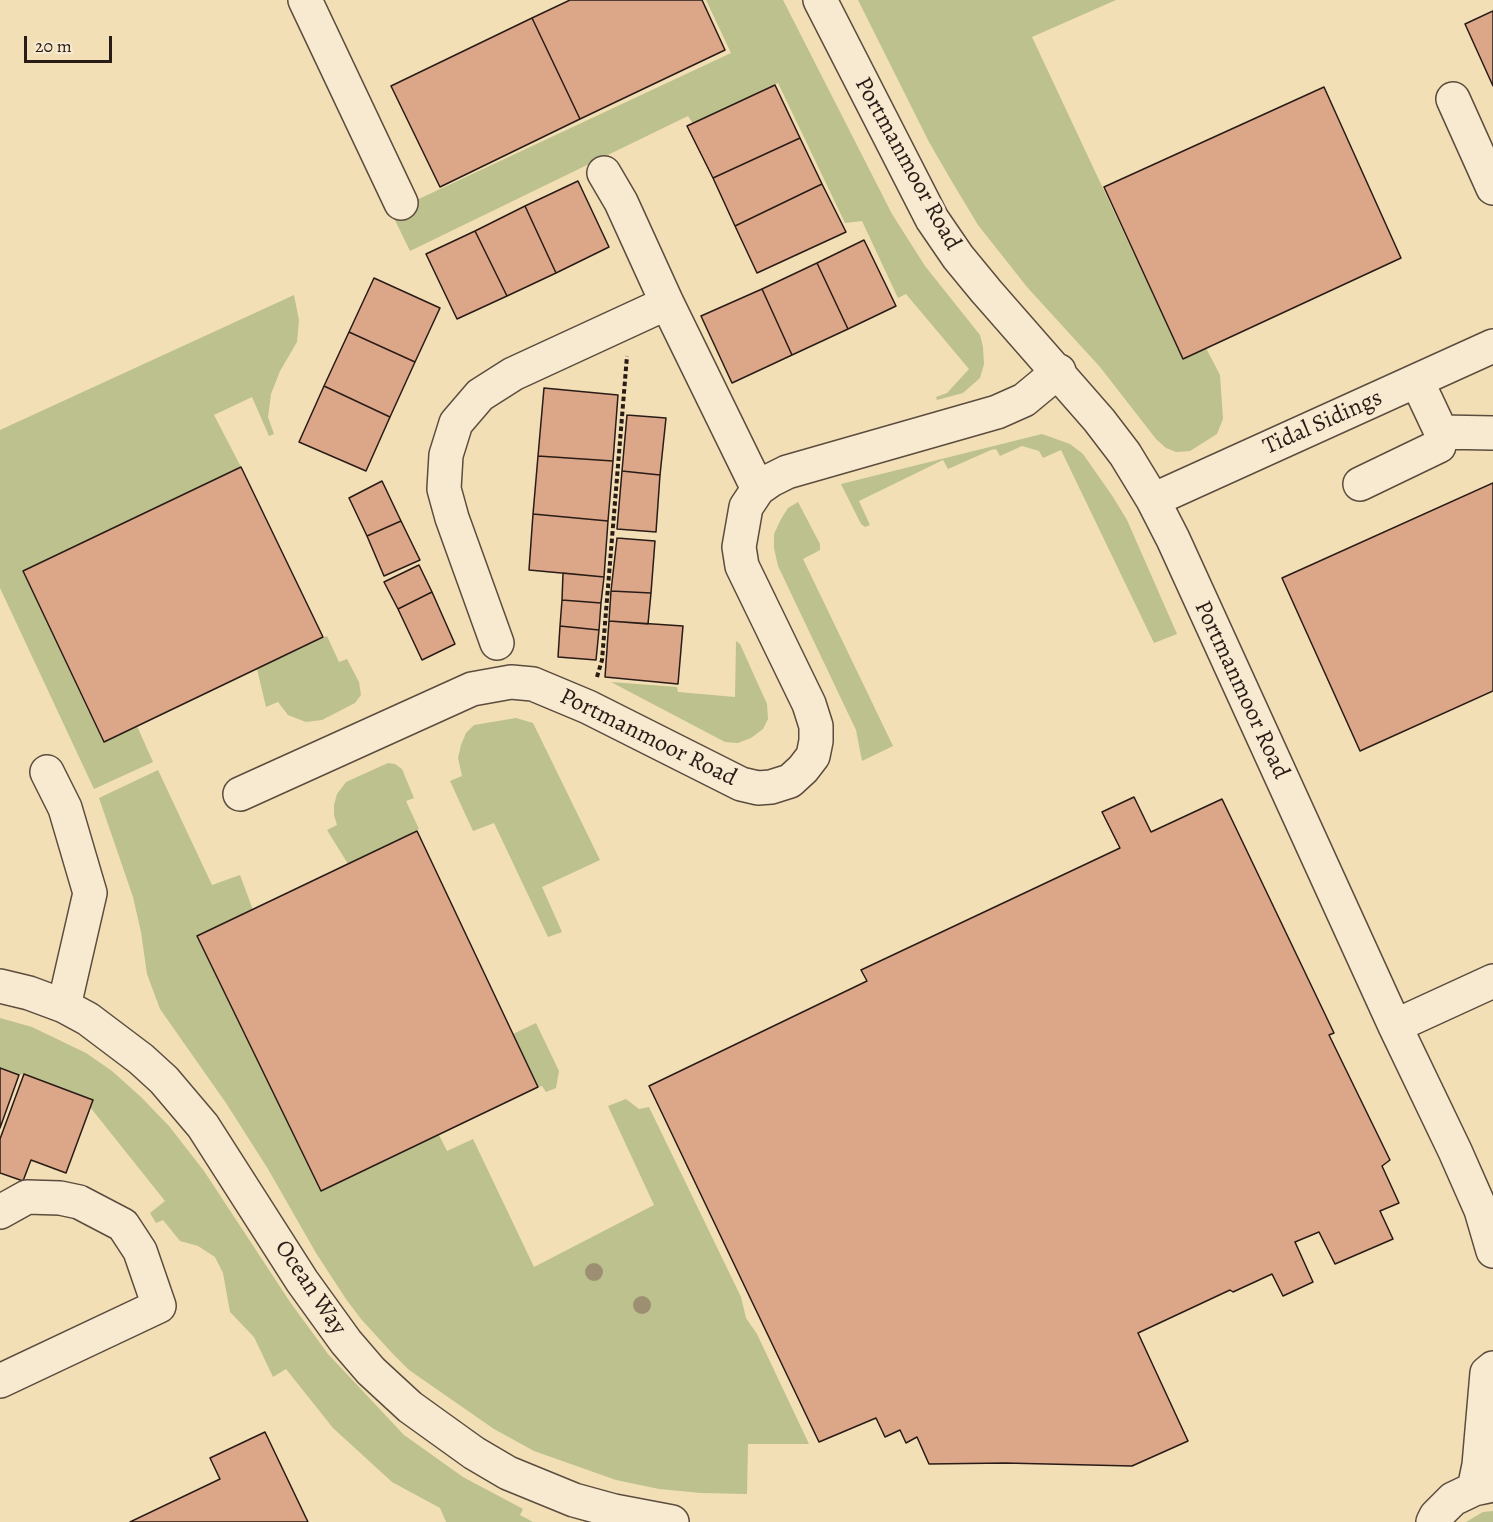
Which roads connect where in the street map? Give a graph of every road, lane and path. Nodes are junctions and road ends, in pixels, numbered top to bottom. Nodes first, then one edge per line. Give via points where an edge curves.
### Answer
1 (820, 0) edge
2 (308, 1) edge
3 (1453, 99) dead end
4 (604, 173) dead end
5 (1493, 188) edge
6 (401, 203) dead end
7 (667, 303) junction
8 (624, 323) junction
9 (1493, 346) edge
10 (1059, 371) junction
11 (1417, 381) junction
12 (1441, 432) junction
13 (1493, 433) edge
14 (1360, 483) dead end
15 (758, 489) junction
16 (1152, 500) junction
17 (497, 643) dead end
18 (588, 707) junction
19 (47, 772) dead end
20 (240, 794) dead end
21 (1493, 981) edge
22 (0, 986) edge
23 (64, 1006) junction
24 (1395, 1026) junction
25 (0, 1212) edge
26 (1493, 1251) edge
27 (1493, 1368) edge
28 (0, 1381) edge
29 (1483, 1487) edge
30 (672, 1522) edge
31 (1433, 1522) edge

1 - 10 street, Portmanmoor Road via 932,219 986,291
2 - 6 street
3 - 5 street
4 - 7 street
7 - 8 street
7 - 15 street
8 - 17 street via 513,374 480,395 456,423 446,455 444,489
8 - 18 path via 627,352 602,660
9 - 11 street, Tidal Sidings
10 - 15 street via 1024,400 997,412 787,472
10 - 16 street, Portmanmoor Road via 1125,454
11 - 12 street
11 - 16 street, Tidal Sidings
12 - 13 street
12 - 14 street via 1439,446
15 - 18 street, Portmanmoor Road via 746,507 741,526 742,566 816,726 813,756 804,769 790,781 771,787 741,784
16 - 24 street, Portmanmoor Road
18 - 20 street, Portmanmoor Road via 532,684 511,682 472,689
19 - 23 street via 65,808 90,893
21 - 24 street
22 - 23 street, Ocean Way
23 - 30 street, Ocean Way via 107,1032 182,1099 346,1342 410,1407 508,1473 614,1512
24 - 26 street, Portmanmoor Road via 1481,1210
25 - 28 street via 27,1197 60,1198 79,1202 123,1225 140,1251 159,1306
27 - 29 street via 1487,1373 1479,1465
29 - 31 street via 1453,1499

